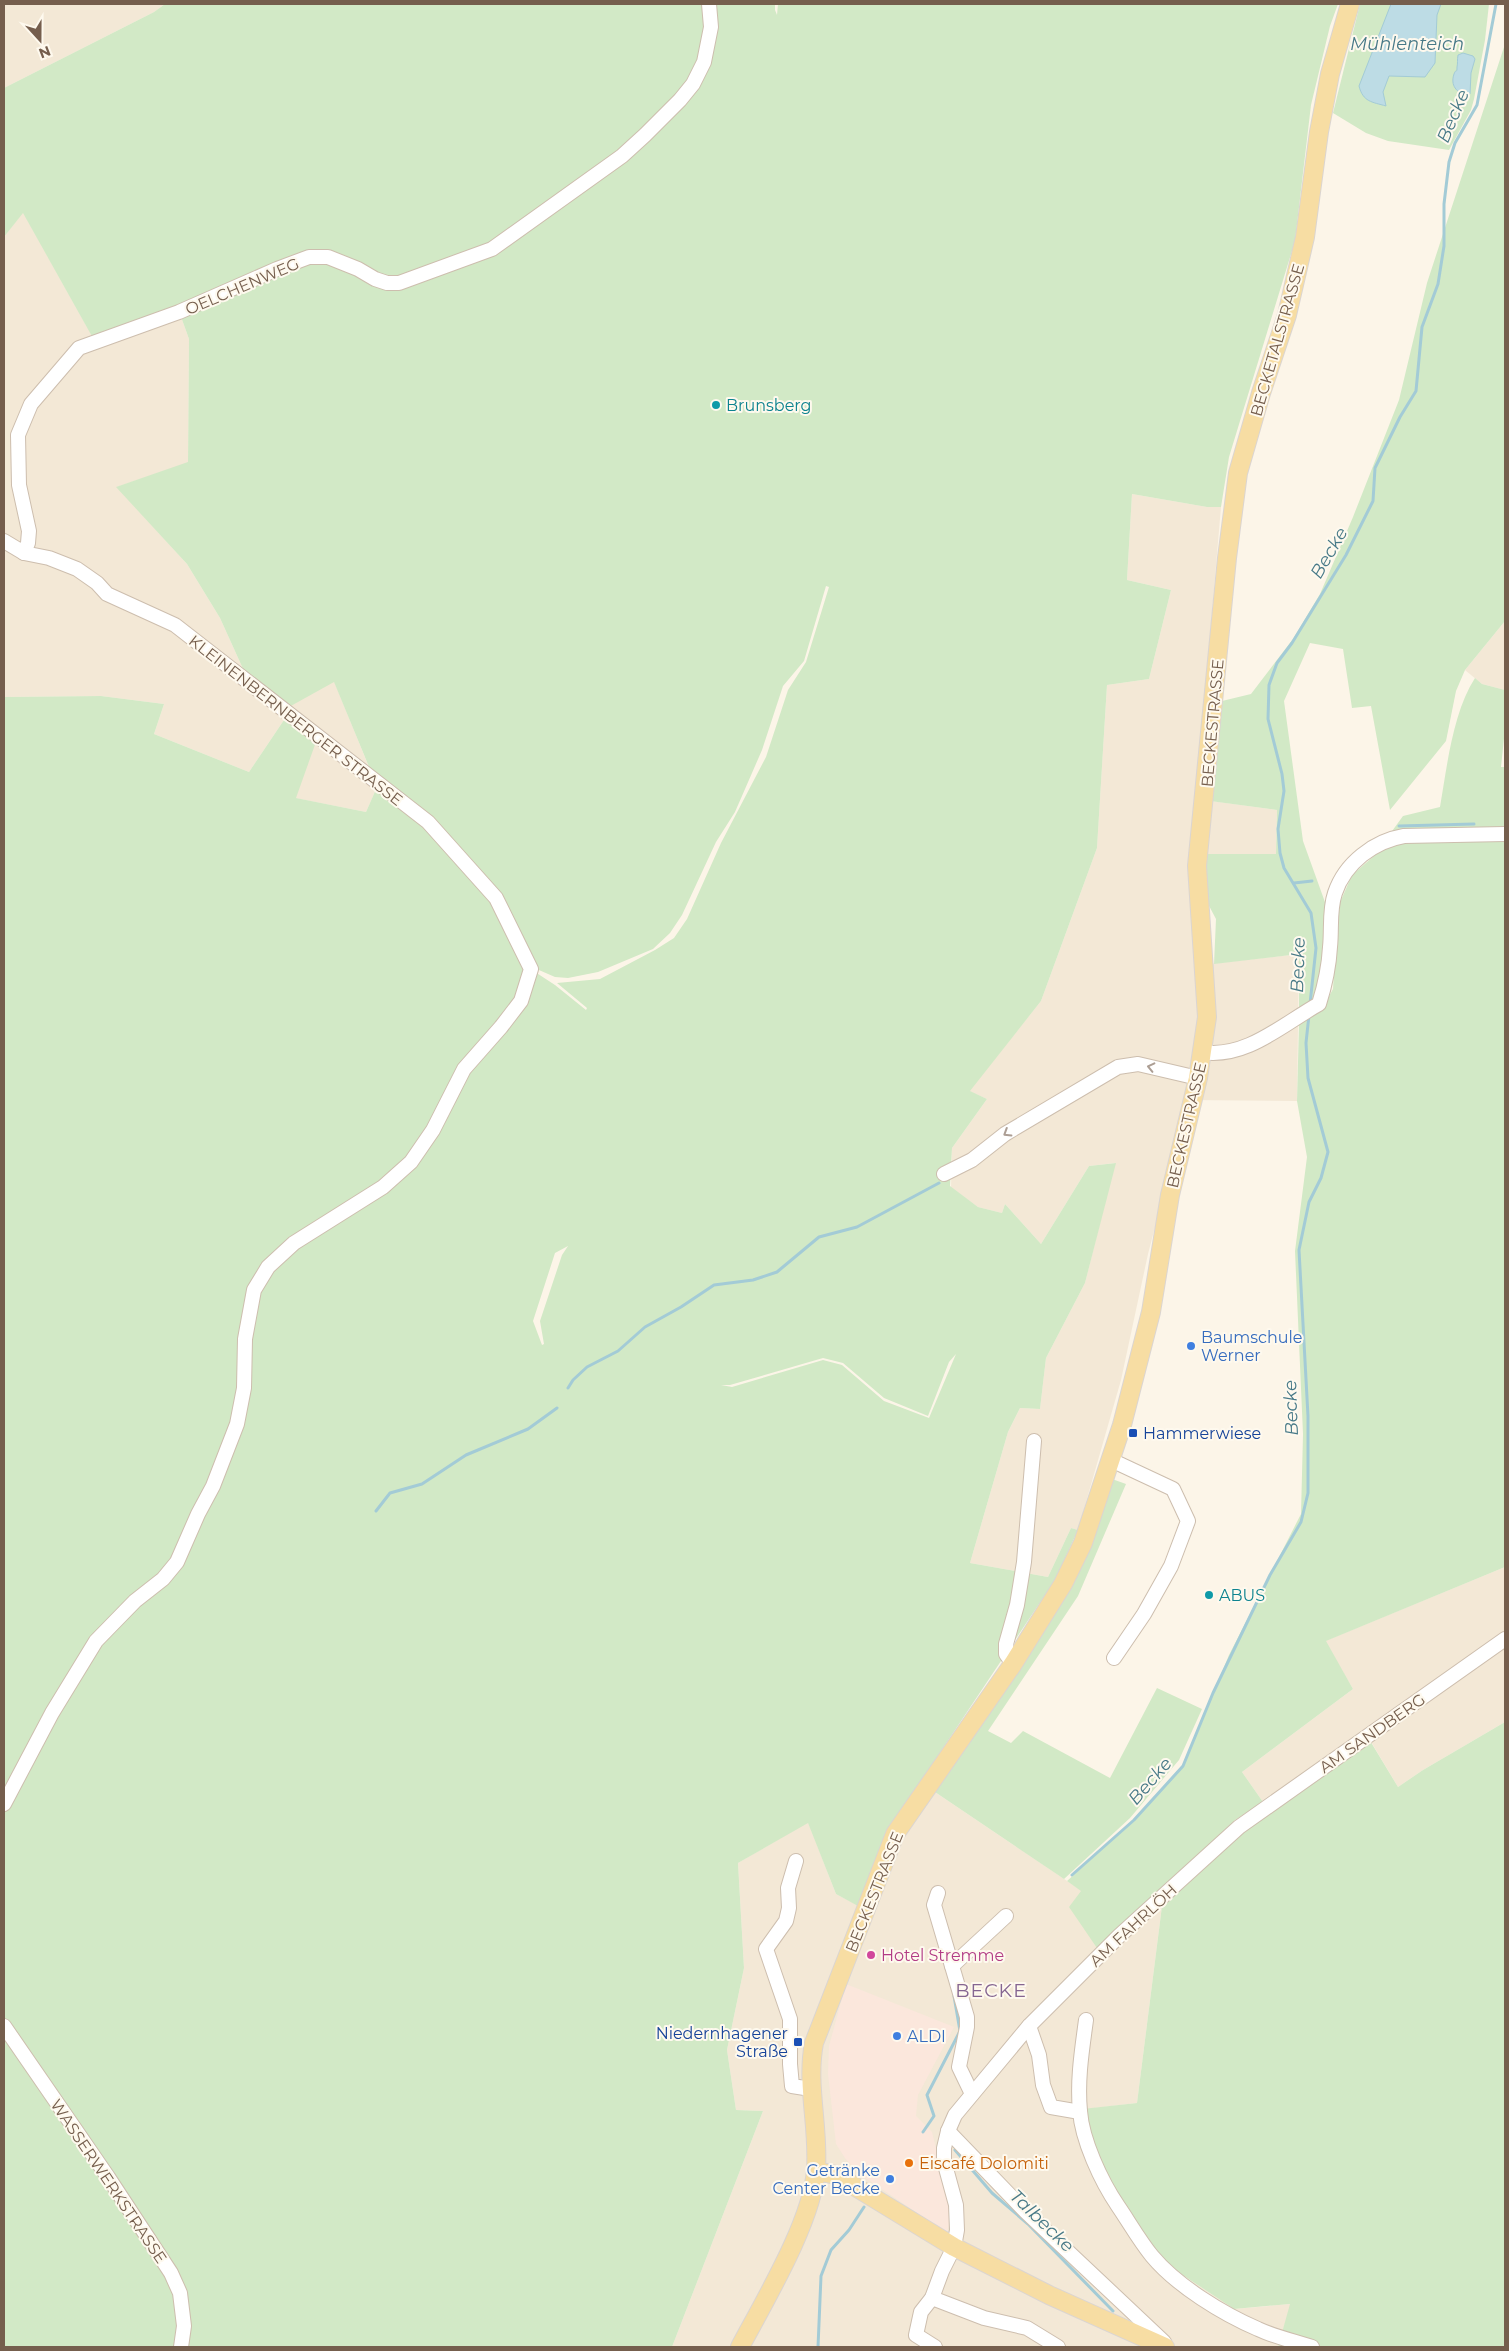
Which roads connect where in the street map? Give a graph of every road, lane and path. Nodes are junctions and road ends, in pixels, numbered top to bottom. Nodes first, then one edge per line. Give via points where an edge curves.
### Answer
1 (708, 4) edge
2 (1350, 4) edge
3 (4, 541) edge
4 (24, 554) junction
5 (1227, 558) joint
6 (1505, 834) edge
7 (1202, 1052) junction
8 (1198, 1078) junction
9 (944, 1174) dead end
10 (1034, 1441) dead end
11 (1111, 1460) junction
12 (1505, 1639) edge
13 (1114, 1658) dead end
14 (1013, 1664) junction
15 (4, 1804) edge
16 (1239, 1827) joint
17 (796, 1861) dead end
18 (938, 1893) dead end
19 (1006, 1916) dead end
20 (952, 1966) junction
21 (1086, 2020) dead end
22 (4, 2026) edge
23 (1029, 2026) junction
24 (811, 2089) junction
25 (972, 2094) junction
26 (1080, 2112) junction
27 (948, 2131) junction
28 (816, 2171) junction
29 (954, 2247) junction
30 (932, 2298) junction
31 (182, 2347) edge
32 (740, 2347) edge
33 (935, 2347) edge
34 (1058, 2347) edge
35 (1165, 2347) edge
36 (1170, 2347) edge
37 (1312, 2347) edge

1 - 4 street, OELCHENWEG via 711,27 704,62 680,100 622,156 492,250 398,283 375,279 342,261 309,257 180,312 80,348 31,404 18,435 19,485 29,530
2 - 5 main road, BECKETALSTRASSE via 1328,84 1305,237 1289,307 1238,473
3 - 4 street, KLEINENBERNBERGER STRASSE
4 - 15 street, KLEINENBERNBERGER STRASSE via 49,558 77,569 107,594 175,625 428,822 496,898 531,969 521,1001 464,1069 433,1130 410,1162 384,1187 294,1243 268,1267 254,1290 245,1339 244,1388 236,1424 213,1486 177,1562 163,1580 135,1601 96,1640 52,1713
5 - 7 main road, BECKESTRASSE via 1197,866 1207,1017
6 - 7 street via 1404,836 1369,849 1345,873 1335,892 1325,986 1319,1004 1244,1048 1217,1054
7 - 8 main road, BECKESTRASSE
8 -> 9 street via 1138,1064 1118,1068 1005,1134 972,1160
8 - 11 main road, BECKESTRASSE via 1170,1195 1151,1312
10 - 14 street via 1024,1562 1006,1644 1006,1654
11 - 13 street via 1173,1490 1188,1521 1171,1566
11 - 14 main road, BECKESTRASSE via 1079,1551 1063,1584
12 - 16 street, AM SANDBERG
14 - 24 main road, BECKESTRASSE via 895,1834 814,2043
16 - 23 street, AM FAHRLÖH via 1119,1936
17 - 24 street via 788,1888 786,1921 766,1949 790,2019 792,2086
18 - 20 street via 934,1905
19 - 20 street
20 - 25 street via 967,2017 959,2067
21 - 26 street via 1079,2067
22 - 31 street, WASSERWERKSTRASSE via 171,2273 180,2293 184,2326
23 - 25 street, AM FAHRLÖH
23 - 26 street via 1051,2107
24 - 28 main road via 817,2141
25 - 27 street, AM FAHRLÖH via 955,2115
26 - 37 street via 1094,2161 1109,2192 1153,2257 1201,2297 1258,2330
27 - 29 street, AM FAHRLÖH via 944,2161 956,2205
27 - 36 street via 1033,2219
28 - 29 main road via 836,2175
28 - 32 main road via 809,2206 785,2261
29 - 30 street
29 - 35 main road via 1049,2295
30 - 33 street via 921,2312 916,2335
30 - 34 street via 984,2318 1027,2328

